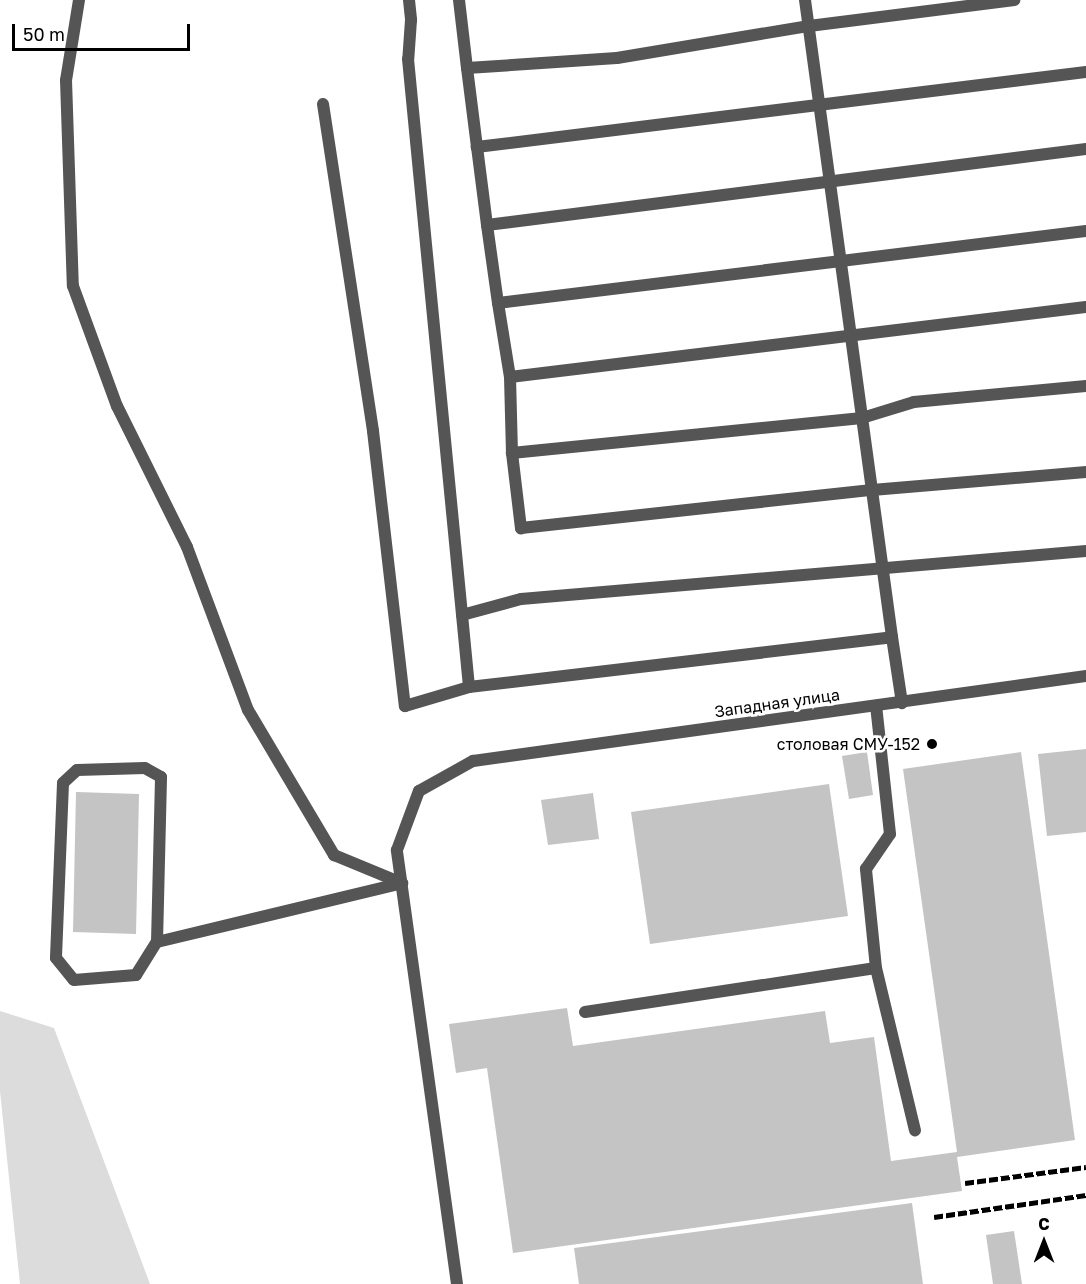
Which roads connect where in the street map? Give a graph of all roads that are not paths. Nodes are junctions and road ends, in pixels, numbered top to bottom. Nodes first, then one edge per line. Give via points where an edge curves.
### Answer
1 (79, 0) edge
2 (408, 0) edge
3 (459, 0) edge
4 (805, 0) edge
5 (1014, 0) edge
6 (809, 26) junction
7 (467, 68) junction
8 (1086, 72) edge
9 (323, 104) dead end
10 (820, 108) junction
11 (477, 147) junction
12 (1086, 149) edge
13 (830, 184) junction
14 (487, 225) junction
15 (1086, 231) edge
16 (841, 261) junction
17 (498, 303) junction
18 (1086, 307) edge
19 (851, 337) junction
20 (510, 378) junction
21 (1086, 386) edge
22 (862, 418) junction
23 (512, 453) junction
24 (1086, 472) edge
25 (872, 490) junction
26 (1086, 550) edge
27 (882, 566) junction
28 (462, 615) junction
29 (891, 637) junction
30 (1086, 676) edge
31 (469, 687) junction
32 (902, 703) junction
33 (876, 706) junction
34 (402, 883) junction
35 (157, 942) junction
36 (876, 968) junction
37 (585, 1012) dead end
38 (915, 1130) dead end
39 (457, 1284) edge

1 - 34 street via 66,80 72,286 117,406 187,547 248,710 334,855
2 - 28 street via 408,59
3 - 7 street
4 - 6 street
5 - 6 street
6 - 7 street via 617,58
6 - 10 street
7 - 11 street
8 - 10 street
9 - 31 street via 373,431 405,706
10 - 11 street
10 - 13 street
11 - 14 street
12 - 13 street
13 - 14 street
13 - 16 street
14 - 17 street
15 - 16 street
16 - 17 street
16 - 19 street
17 - 20 street
18 - 19 street
19 - 20 street
19 - 22 street
20 - 23 street
21 - 22 street via 914,402
22 - 23 street
22 - 25 street
23 - 25 street via 521,528
24 - 25 street
25 - 27 street
26 - 27 street
27 - 28 street via 521,599
27 - 29 street
28 - 31 street
29 - 31 street
29 - 32 street
30 - 32 street, Западная улица
32 - 33 street, Западная улица
33 - 34 street, Западная улица via 473,761 420,791 397,850
33 - 36 street via 890,834 866,869
34 - 35 street
34 - 39 street
35 - 35 street via 136,975 74,980 56,958 63,783 76,770 145,768 161,777
36 - 37 street
36 - 38 street

